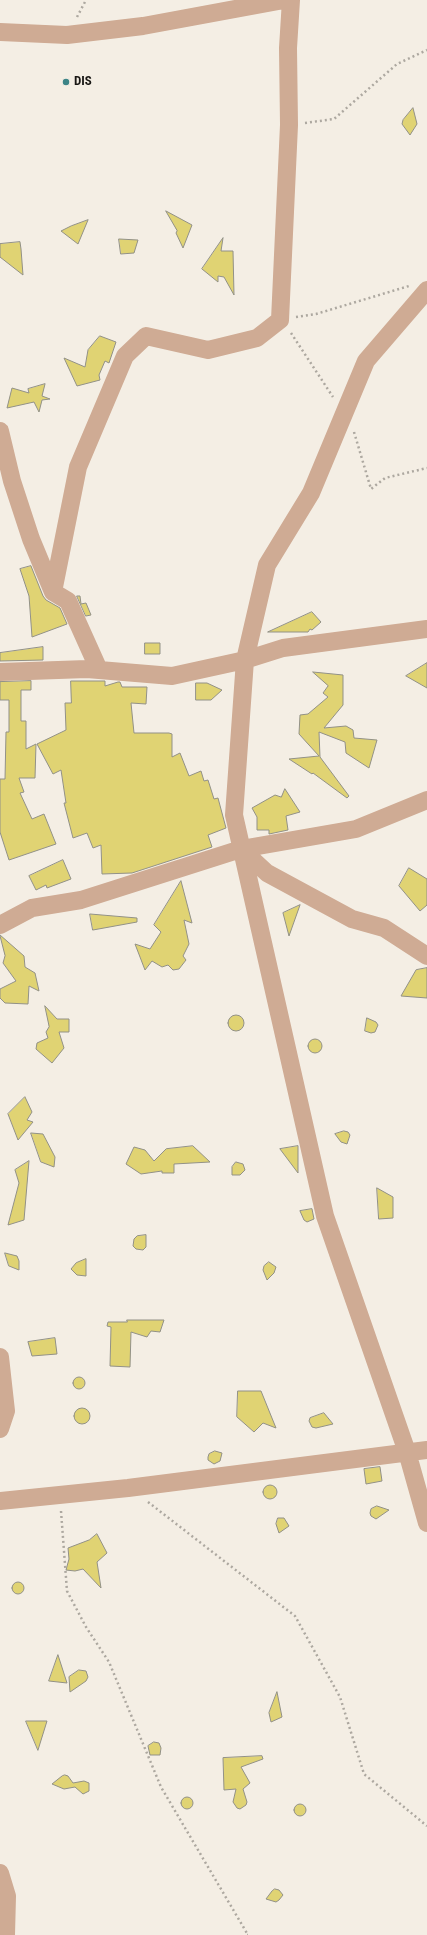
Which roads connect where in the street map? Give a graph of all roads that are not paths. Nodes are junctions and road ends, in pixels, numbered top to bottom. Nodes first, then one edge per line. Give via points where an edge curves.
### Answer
1 (291, 0) edge
2 (272, 1) edge
3 (0, 32) edge
4 (420, 287) edge
5 (0, 431) edge
6 (53, 592) junction
7 (427, 629) edge
8 (245, 660) junction
9 (100, 670) junction
10 (0, 672) edge
11 (427, 800) edge
12 (241, 848) junction
13 (0, 925) edge
14 (427, 956) edge
15 (0, 1357) edge
16 (0, 1429) edge
17 (427, 1450) edge
18 (407, 1452) junction
19 (0, 1501) edge
20 (427, 1523) edge
21 (0, 1873) edge
22 (6, 1935) edge

1 - 6 street via 288,48 289,125 280,320 257,338 208,350 146,336 125,356 78,467
2 - 3 street via 143,26 67,35
4 - 8 street via 366,361 312,493 267,565
5 - 6 street via 12,482 31,539
6 - 9 street via 68,601
7 - 8 street via 283,648
8 - 9 street via 172,676
8 - 12 street via 234,815
9 - 10 street
11 - 12 street via 356,829
12 - 13 street via 81,900 32,908
12 - 14 street via 267,873 352,919 384,928
12 - 18 street via 325,1216
15 - 16 street via 6,1411
17 - 18 street
18 - 19 street via 128,1488
18 - 20 street
21 - 22 street via 7,1896

